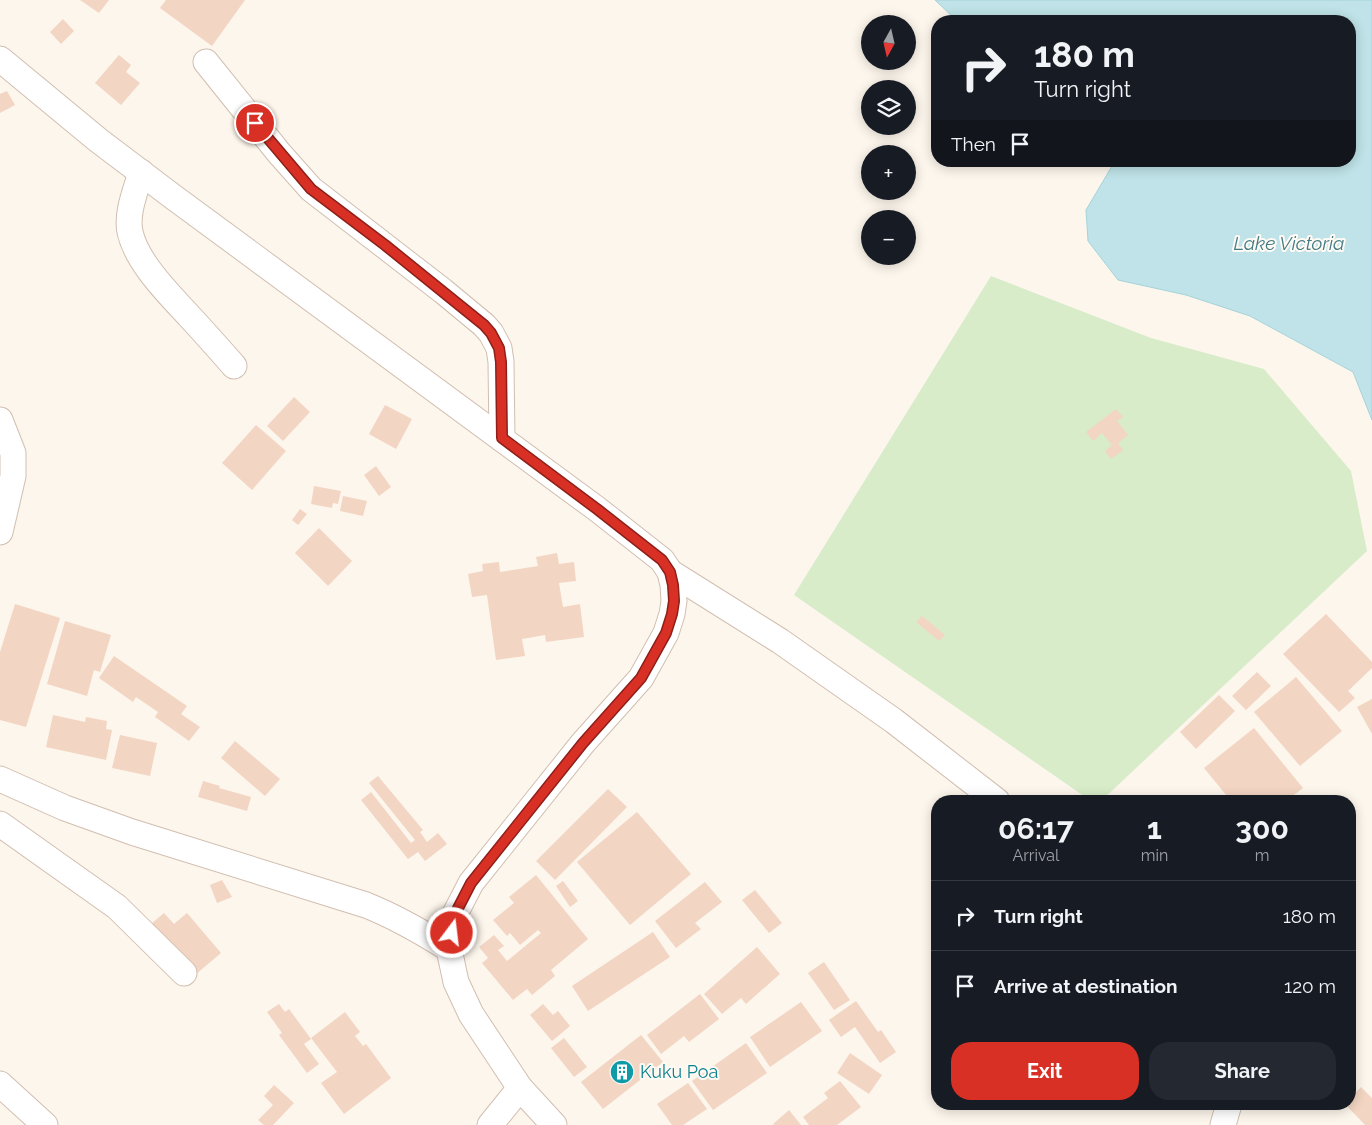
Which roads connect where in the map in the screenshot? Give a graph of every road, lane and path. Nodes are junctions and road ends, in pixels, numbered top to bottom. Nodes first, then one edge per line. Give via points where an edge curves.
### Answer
1 (206, 62) dead end
2 (4, 68) edge
3 (141, 172) junction
4 (234, 366) dead end
5 (0, 420) edge
6 (502, 438) junction
7 (0, 532) edge
8 (670, 572) junction
9 (0, 779) edge
10 (989, 795) edge
11 (0, 824) edge
12 (449, 949) junction
13 (184, 973) dead end
14 (0, 1084) edge
15 (520, 1088) junction
16 (1228, 1110) edge
17 (45, 1125) edge
18 (490, 1125) edge
19 (554, 1125) edge
20 (1223, 1125) edge

1 - 6 street via 311,189 443,291 491,333 499,348 501,362
2 - 3 street
3 - 4 street via 130,214 134,243 143,261 170,295
3 - 6 street
5 - 7 street via 13,453 13,476
6 - 8 street via 662,560
8 - 10 street via 780,641 894,721
8 - 12 street via 674,592 672,614 666,633 641,678 583,743 471,883 454,916
9 - 12 street via 65,808 132,832 366,905 413,926
11 - 13 street via 117,907
12 - 15 street via 456,982 471,1014
14 - 17 street
15 - 18 street
15 - 19 street
16 - 20 street

